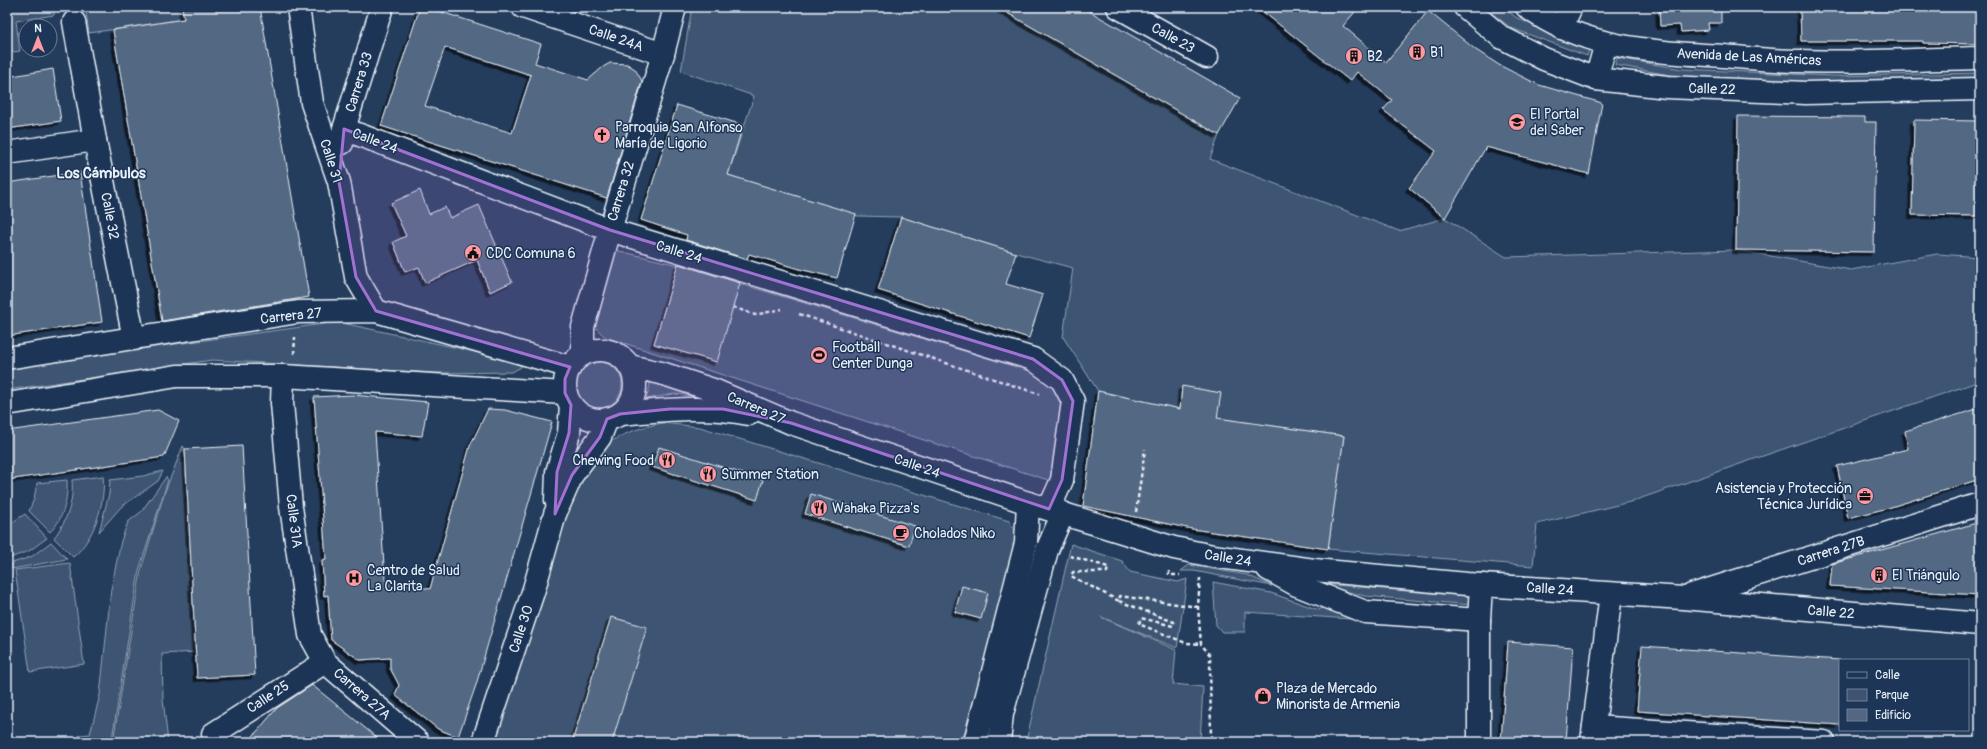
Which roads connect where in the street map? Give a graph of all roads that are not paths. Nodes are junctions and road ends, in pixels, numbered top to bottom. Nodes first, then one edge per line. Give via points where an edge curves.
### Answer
1 (298, 7) edge
2 (382, 7) edge
3 (523, 7) edge
4 (675, 7) edge
5 (1118, 7) edge
6 (1465, 7) edge
7 (1571, 7) edge
8 (1545, 15) edge
9 (74, 22) dead end
10 (1606, 43) junction
11 (663, 54) junction
12 (1207, 57) dead end
13 (1980, 58) edge
14 (1596, 79) junction
15 (1980, 89) edge
16 (344, 129) junction
17 (95, 140) junction
18 (7, 153) edge
19 (339, 182) junction
20 (610, 230) junction
21 (376, 311) junction
22 (134, 339) junction
23 (7, 358) edge
24 (577, 360) junction
25 (629, 366) junction
26 (287, 377) junction
27 (568, 399) junction
28 (7, 404) edge
29 (613, 417) junction
30 (791, 423) junction
31 (1028, 503) junction
32 (1980, 504) edge
33 (1056, 511) junction
34 (555, 514) junction
35 (1256, 562) junction
36 (1481, 585) junction
37 (1611, 594) junction
38 (1683, 598) junction
39 (1480, 620) junction
40 (1980, 624) edge
41 (325, 662) junction
42 (212, 734) dead end
43 (1593, 734) edge
44 (418, 742) edge
45 (483, 742) edge
46 (975, 742) edge
47 (998, 742) edge
48 (1479, 742) edge
49 (1824, 742) edge

1 - 19 street, Calle 31 via 312,103
2 - 16 street, Carrera 33
3 - 11 street, Calle 24A
4 - 11 street, Carrera 32
5 - 12 street, Calle 23
6 - 14 street, Calle 22 via 1501,37 1544,59
7 - 8 street
8 - 10 street, Avenida de Las Américas
9 - 17 street, Calle 32
10 - 13 street, Avenida de Las Américas via 1664,52 1802,61
10 - 14 street
11 - 20 street, Carrera 32
14 - 15 street, Calle 22 via 1667,87 1806,93
16 - 19 street, Carrera 33
16 - 20 street, Calle 24
17 - 18 street
17 - 22 street, Calle 32
19 - 21 street, Calle 31 via 356,277
20 - 24 street, Carrera 32 via 583,328
20 - 33 street, Calle 24 via 1033,359 1062,380 1074,401
21 - 22 street, Carrera 27 via 298,312
21 - 24 street, Carrera 27
22 - 23 street, Carrera 27
24 - 25 street via 592,351 606,351 619,356
24 - 27 street via 565,379
25 - 29 street via 634,378 634,392 629,404
25 - 30 street, Carrera 27 via 661,373 716,391
26 - 27 street
26 - 28 street via 177,376
26 - 41 street, Calle 31A via 282,403 291,507 310,635
27 - 29 street via 580,415 594,420
27 - 34 street, Calle 30 via 569,433 557,472
29 - 30 street, Carrera 27 via 670,409 723,409
29 - 34 street, Calle 30 via 572,475
30 - 31 street, Calle 24
31 - 33 street, Calle 24
31 - 46 street via 1026,543
32 - 38 street, Carrera 27B
33 - 35 street, Calle 24 via 1174,548
33 - 47 street via 1002,714
34 - 45 street, Calle 30 via 534,589
35 - 36 street, Calle 24 via 1314,570
35 - 39 street via 1297,585 1365,612
36 - 37 street, Calle 24
36 - 39 street
37 - 38 street, Calle 24
37 - 43 street
38 - 40 street, Calle 22
39 - 48 street
41 - 42 street, Calle 25
41 - 44 street, Carrera 27A
43 - 49 street

